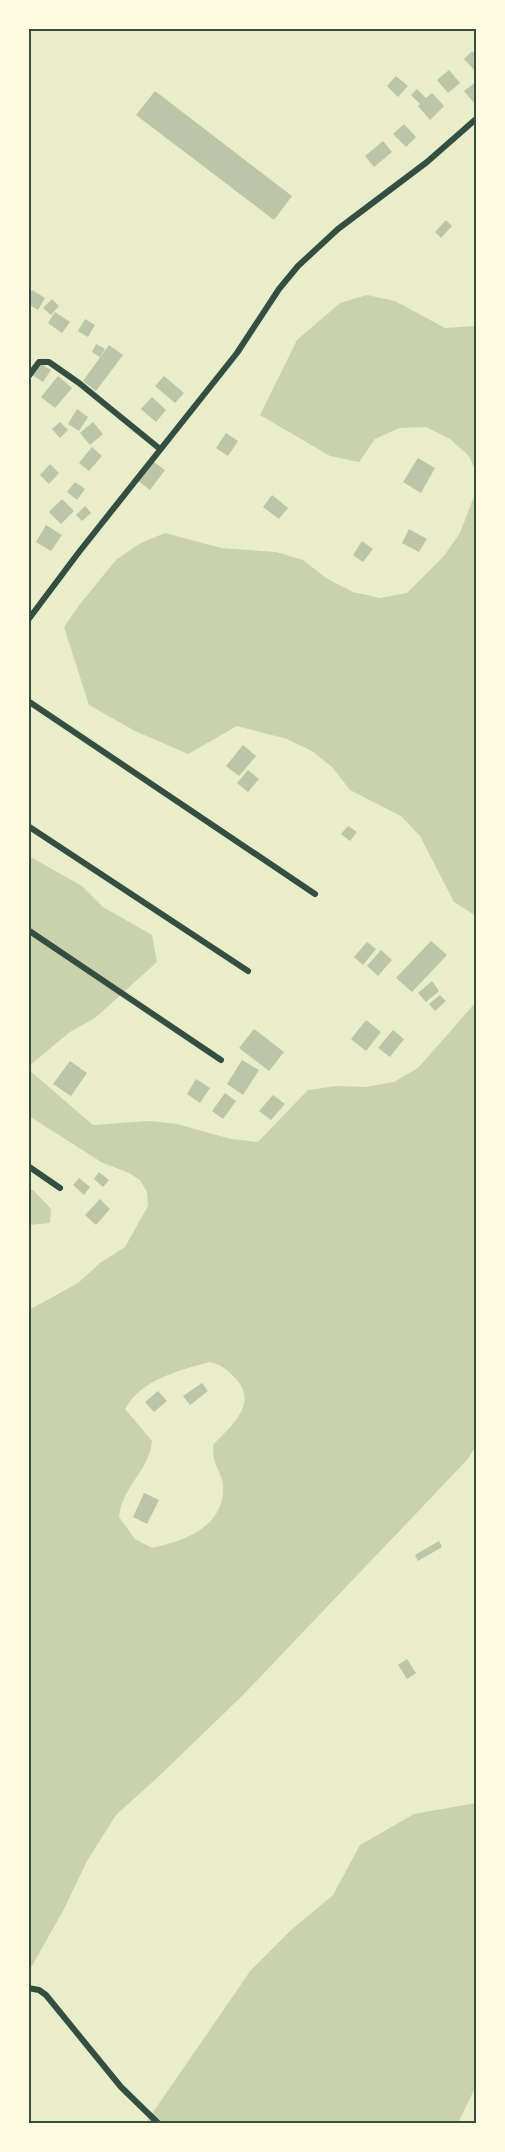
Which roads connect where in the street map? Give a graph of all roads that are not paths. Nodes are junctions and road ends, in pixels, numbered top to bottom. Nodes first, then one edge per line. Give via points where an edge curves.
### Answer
1 (477, 119) edge
2 (28, 377) edge
3 (160, 449) junction
4 (28, 620) edge
5 (28, 701) edge
6 (28, 826) edge
7 (315, 894) dead end
8 (28, 930) edge
9 (248, 971) dead end
10 (221, 1060) dead end
11 (28, 1166) edge
12 (60, 1188) dead end
13 (28, 1988) edge
14 (159, 2124) edge

1 - 3 street via 338,229 298,266 237,353
2 - 3 street via 39,362 49,362
3 - 4 street
5 - 7 street
6 - 9 street
8 - 10 street
11 - 12 street
13 - 14 street via 46,1995 121,2087

